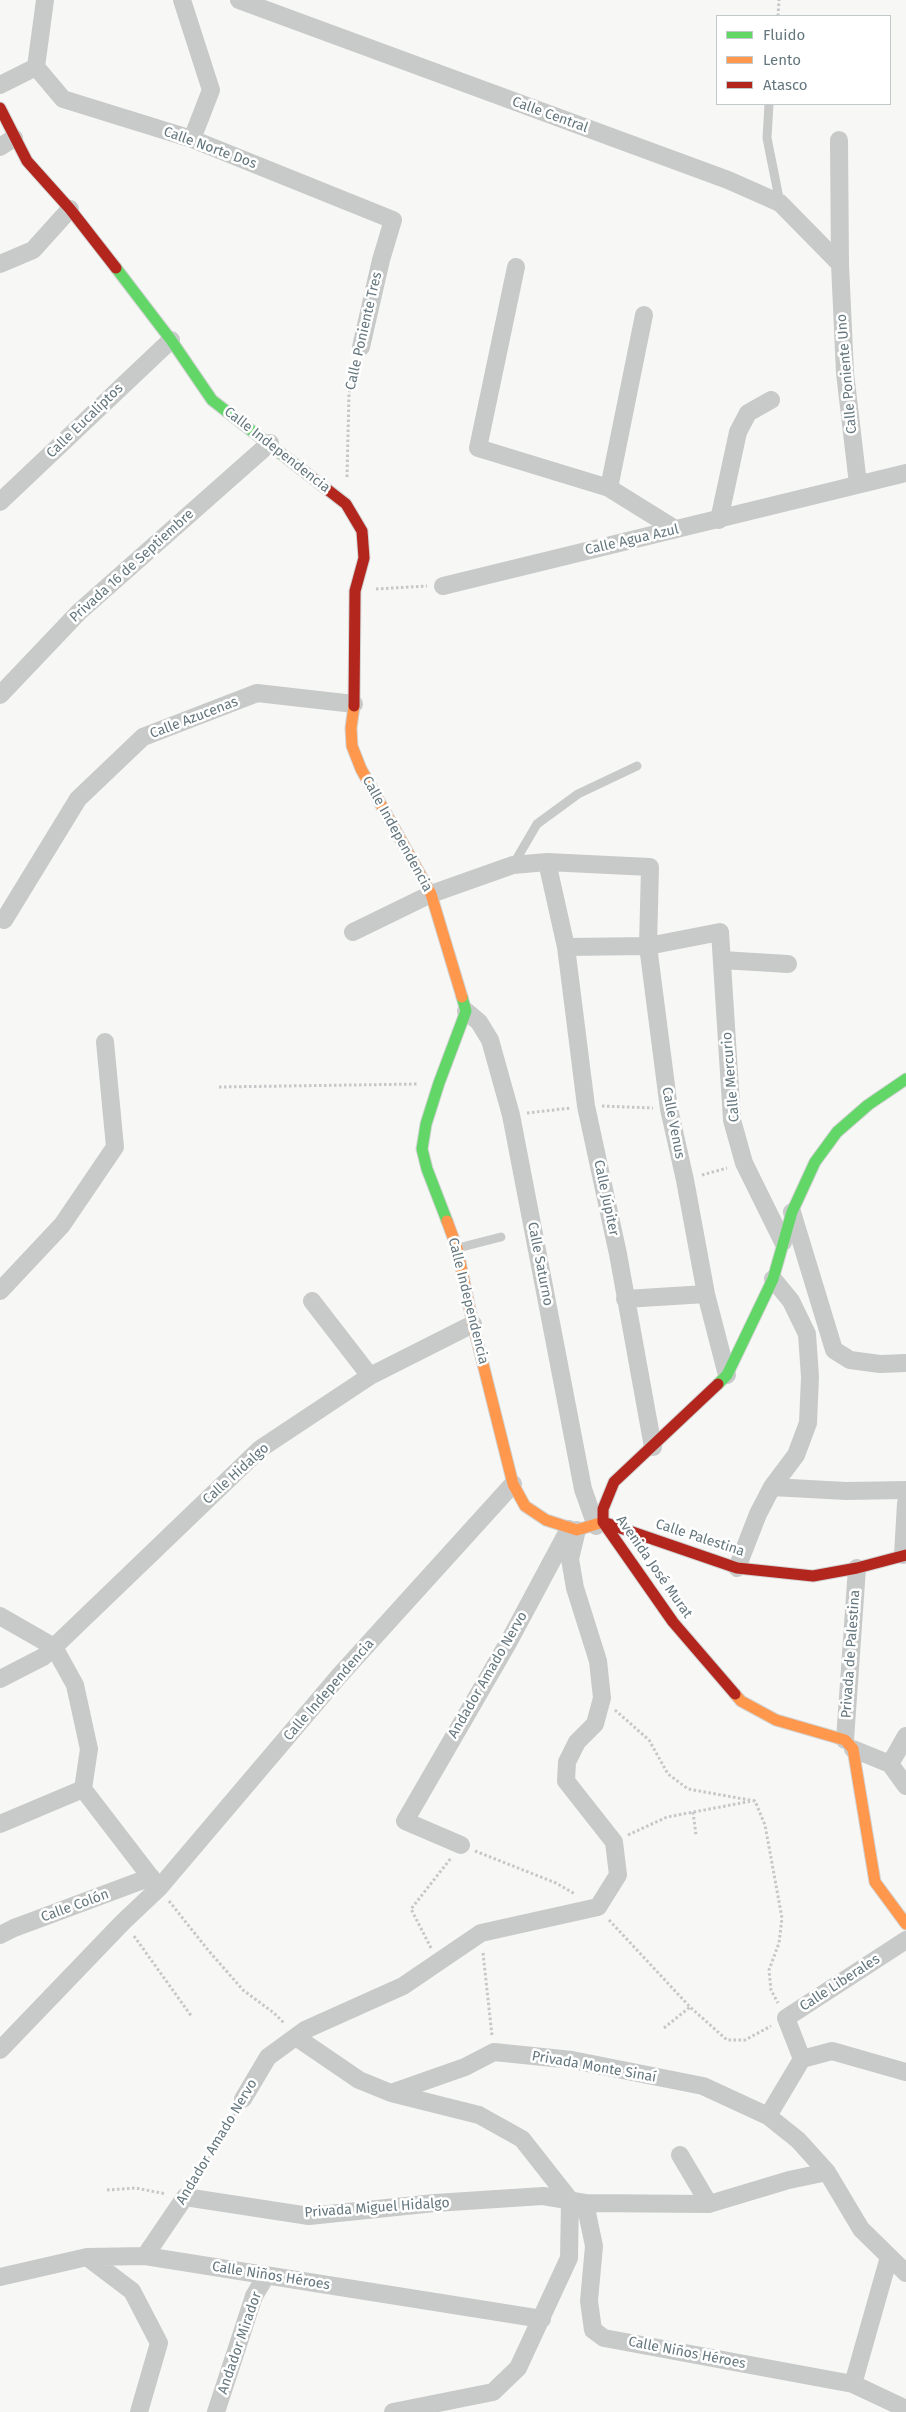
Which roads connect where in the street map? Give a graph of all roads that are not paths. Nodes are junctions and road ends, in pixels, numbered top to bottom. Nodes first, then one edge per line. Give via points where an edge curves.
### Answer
1 (45, 0) edge
2 (182, 0) edge
3 (239, 0) edge
4 (36, 67) junction
5 (0, 86) edge
6 (769, 105) edge
7 (0, 108) edge
8 (192, 139) junction
9 (840, 140) dead end
10 (7, 142) edge
11 (780, 203) junction
12 (70, 209) junction
13 (393, 220) joint
14 (0, 264) edge
15 (840, 264) junction
16 (516, 266) dead end
17 (644, 315) dead end
18 (171, 340) junction
19 (361, 347) road end
20 (771, 400) dead end
21 (270, 443) junction
22 (906, 474) edge
23 (858, 484) junction
24 (609, 488) junction
25 (0, 502) edge
26 (719, 520) junction
27 (675, 529) junction
28 (443, 586) road end
29 (0, 695) edge
30 (354, 704) junction
31 (637, 766) dead end
32 (547, 862) junction
33 (513, 865) junction
34 (431, 894) junction
35 (4, 920) dead end
36 (353, 932) dead end
37 (648, 946) junction
38 (566, 947) junction
39 (722, 960) junction
40 (788, 964) dead end
41 (466, 1010) junction
42 (105, 1042) dead end
43 (906, 1079) edge
44 (792, 1212) junction
45 (501, 1237) dead end
46 (783, 1242) junction
47 (458, 1248) junction
48 (773, 1279) junction
49 (0, 1291) edge
50 (706, 1294) junction
51 (625, 1299) junction
52 (312, 1301) dead end
53 (473, 1324) junction
54 (906, 1363) edge
55 (727, 1375) junction
56 (370, 1376) junction
57 (653, 1447) junction
58 (513, 1484) junction
59 (772, 1488) junction
60 (906, 1490) edge
61 (906, 1502) edge
62 (599, 1524) junction
63 (573, 1529) junction
64 (904, 1555) edge
65 (737, 1568) junction
66 (858, 1568) junction
67 (0, 1616) edge
68 (54, 1647) junction
69 (0, 1679) edge
70 (906, 1736) edge
71 (849, 1745) junction
72 (890, 1764) junction
73 (906, 1786) edge
74 (83, 1789) junction
75 (0, 1824) edge
76 (461, 1845) road end
77 (155, 1882) junction
78 (906, 1924) edge
79 (0, 1935) edge
80 (906, 1940) edge
81 (296, 2037) junction
82 (0, 2050) edge
83 (802, 2059) junction
84 (906, 2072) edge
85 (391, 2093) junction
86 (243, 2099) road end
87 (768, 2116) junction
88 (680, 2155) dead end
89 (827, 2172) junction
90 (185, 2197) joint
91 (577, 2201) junction
92 (709, 2204) junction
93 (144, 2256) junction
94 (87, 2257) junction
95 (889, 2257) junction
96 (906, 2273) edge
97 (266, 2276) junction
98 (0, 2277) edge
99 (542, 2319) junction
100 (853, 2384) junction
101 (906, 2409) edge
102 (139, 2412) edge
103 (216, 2412) edge
104 (393, 2412) edge

1 - 4 street
2 - 8 street via 211,90
3 - 11 street, Calle Central via 728,180
4 - 5 street
4 - 8 street, Calle Norte Dos via 63,99
6 - 11 lane via 767,138
7 - 10 street, Calle Independencia
8 - 13 street, Calle Norte Dos
9 - 15 street, Calle Poniente Uno
10 - 12 street, Calle Independencia
11 - 15 street, Calle Central
12 - 14 street via 34,250
12 - 18 street, Calle Independencia
13 - 19 street, Calle Poniente Tres
15 - 23 street, Calle Poniente Uno via 845,373
16 - 24 street via 478,448
17 - 24 street
18 - 21 street, Calle Independencia via 212,400
18 - 25 street, Calle Eucaliptos
20 - 26 street via 748,413 738,432
21 - 29 street, Privada 16 de Septiembre via 79,612
21 - 30 street, Calle Independencia via 346,504 362,531 364,558 355,591
22 - 23 street, Calle Agua Azul
23 - 26 street, Calle Agua Azul
24 - 27 street
26 - 27 street, Calle Agua Azul
27 - 28 street, Calle Agua Azul
30 - 34 street, Calle Independencia via 352,746 361,770
30 - 35 street, Calle Azucenas via 257,694 143,737 78,799
31 - 33 lane via 578,794 537,824
32 - 33 street
32 - 37 street, Calle Venus via 650,867
32 - 38 street, Calle Júpiter
33 - 34 street
34 - 36 street
34 - 41 street, Calle Independencia
37 - 38 street
37 - 39 street, Calle Mercurio via 720,932
37 - 50 street, Calle Venus via 668,1109
38 - 51 street, Calle Júpiter via 586,1106
39 - 40 street
39 - 46 street, Calle Mercurio via 732,1120 744,1163
41 - 47 street, Calle Independencia via 426,1124 422,1149
41 - 62 street, Calle Saturno via 479,1022 490,1040 511,1115 583,1489
42 - 49 street via 115,1147 62,1225
43 - 44 street, Avenida José Murat via 868,1105 837,1132 816,1162
44 - 46 street, Avenida José Murat
44 - 54 street via 834,1350 850,1360
45 - 47 lane
46 - 48 street, Avenida José Murat
47 - 53 street, Calle Independencia
48 - 55 street, Avenida José Murat
48 - 59 street via 791,1301 806,1334 810,1377 808,1423 796,1455
50 - 51 street
50 - 55 street, Calle Venus
51 - 57 street, Calle Júpiter
52 - 56 street
53 - 56 street, Calle Hidalgo
53 - 58 street, Calle Independencia
55 - 57 street, Avenida José Murat
56 - 68 street, Calle Hidalgo via 260,1449
57 - 62 street, Avenida José Murat via 614,1482
58 - 63 street via 525,1506 546,1520
58 - 77 street, Calle Independencia
59 - 60 street
59 - 65 street
61 - 64 street
62 - 63 street
62 - 65 street, Calle Palestina
62 - 71 street, Avenida José Murat via 673,1622 741,1701 776,1720
63 - 76 street, Andador Amado Nervo via 405,1821
63 - 81 street, Andador Amado Nervo via 570,1560 575,1588 598,1661 602,1698 595,1724 577,1742 567,1762 566,1781 614,1842 618,1875 598,1907 481,1933 403,1986
64 - 66 street, Calle Palestina
65 - 66 street, Calle Palestina via 813,1576
66 - 71 street, Privada de Palestina
67 - 68 street
68 - 69 street, Calle Hidalgo
68 - 74 street via 75,1685 87,1740
70 - 72 street
71 - 72 street
71 - 78 street via 875,1882
72 - 73 street
74 - 75 street
74 - 77 street
77 - 79 street, Calle Colón
77 - 82 street, Calle Independencia via 123,1922
80 - 83 street, Calle Liberales via 786,2018
81 - 85 street via 359,2080
81 - 86 street, Andador Amado Nervo via 268,2057
83 - 84 street via 832,2051
83 - 87 street
85 - 87 street, Privada Monte Sinaí via 465,2067 494,2052 572,2060 703,2086
85 - 91 street via 479,2115 522,2138
87 - 89 street, Privada Monte Sinaí via 798,2140
88 - 92 street
89 - 92 street, Privada Miguel Hidalgo
89 - 95 street, Privada Monte Sinaí via 861,2229
90 - 91 street, Privada Miguel Hidalgo via 309,2216 543,2196
90 - 93 street, Andador Amado Nervo
91 - 92 street, Privada Miguel Hidalgo
91 - 99 street via 569,2258
91 - 100 street, Calle Niños Héroes via 594,2246 589,2301 593,2330 604,2338
93 - 94 street, Calle Niños Héroes
93 - 97 street, Calle Niños Héroes
94 - 98 street, Calle Niños Héroes
94 - 102 street via 132,2291 159,2343
95 - 96 street, Privada Monte Sinaí
95 - 100 street
97 - 99 street, Calle Niños Héroes
97 - 103 street, Andador Mirador via 254,2296
99 - 104 street via 518,2368 493,2392
100 - 101 street, Calle Niños Héroes

